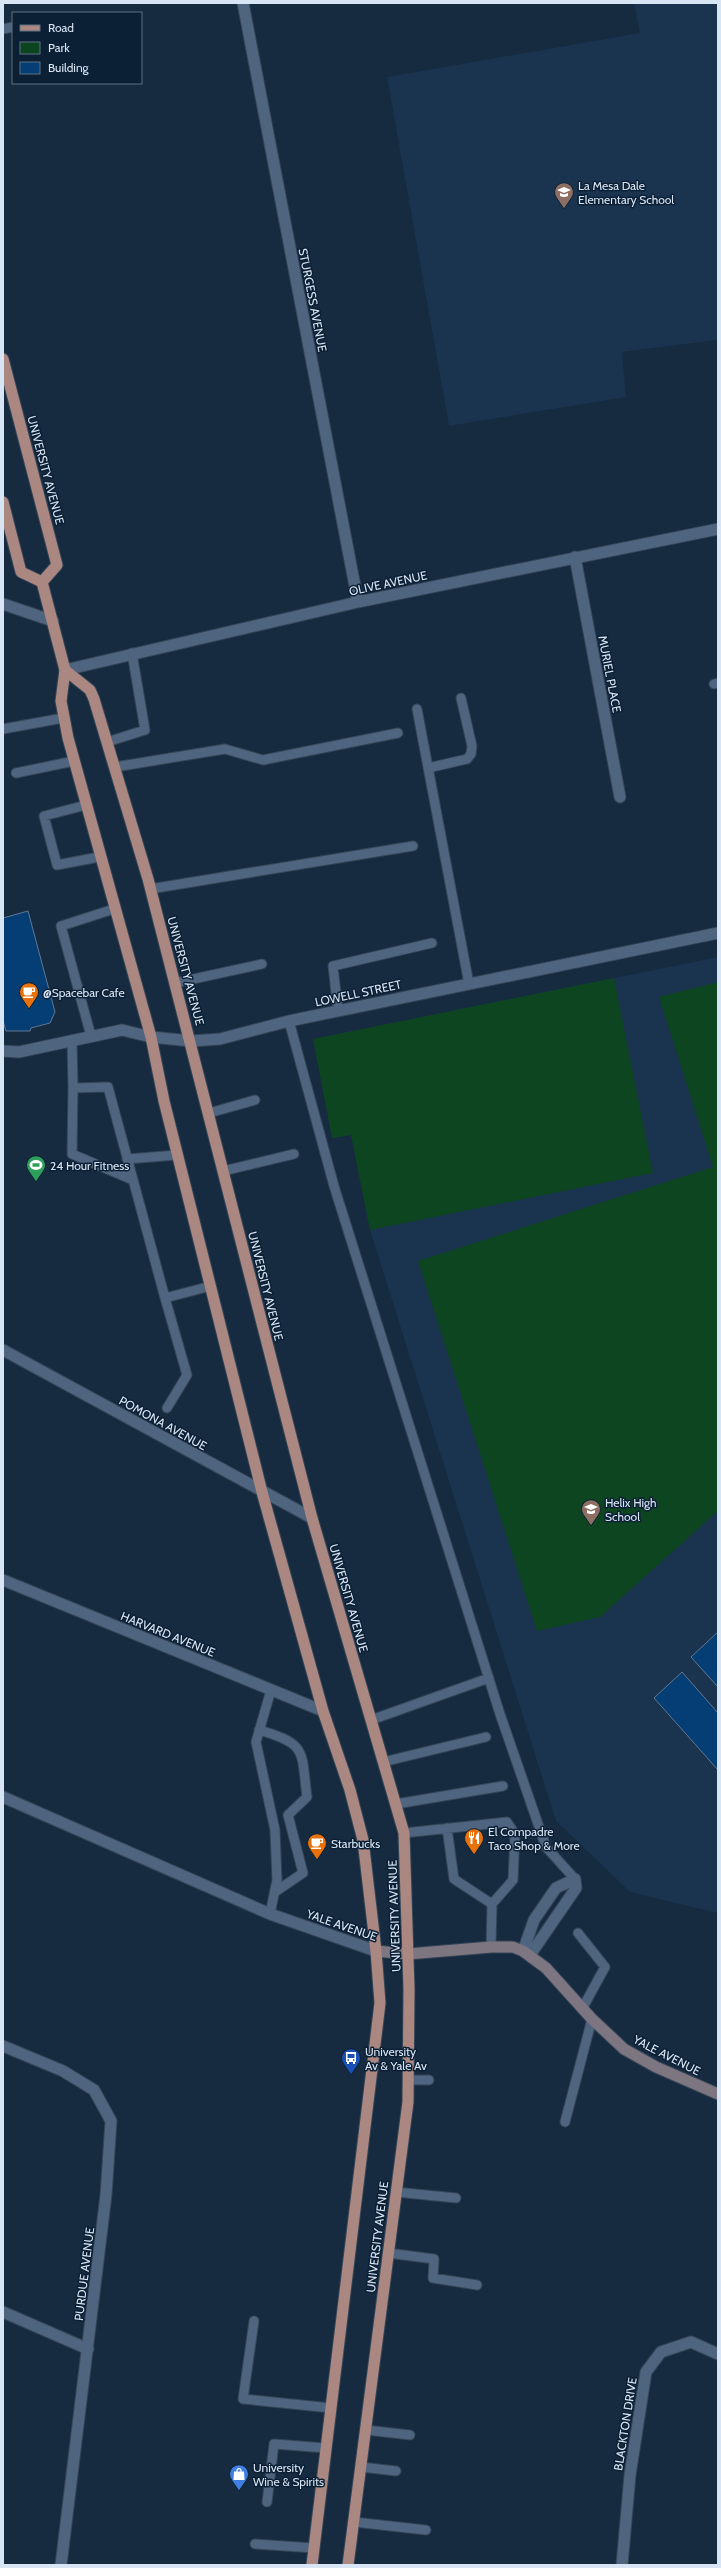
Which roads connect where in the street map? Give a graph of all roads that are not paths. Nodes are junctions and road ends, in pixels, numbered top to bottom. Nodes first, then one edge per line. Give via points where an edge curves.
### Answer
1 (244, 3) edge
2 (3, 359) edge
3 (3, 502) edge
4 (718, 529) edge
5 (575, 557) junction
6 (42, 582) junction
7 (358, 602) junction
8 (3, 604) edge
9 (53, 621) junction
10 (132, 653) junction
11 (65, 670) junction
12 (461, 698) dead end
13 (416, 709) dead end
14 (63, 718) junction
15 (3, 729) edge
16 (398, 733) dead end
17 (107, 742) junction
18 (74, 762) junction
19 (115, 767) junction
20 (428, 768) junction
21 (16, 773) dead end
22 (620, 796) dead end
23 (86, 805) junction
24 (413, 846) dead end
25 (99, 857) junction
26 (150, 889) junction
27 (114, 910) junction
28 (718, 933) edge
29 (432, 942) dead end
30 (262, 964) dead end
31 (175, 983) junction
32 (469, 984) junction
33 (338, 1011) junction
34 (288, 1021) junction
35 (91, 1036) junction
36 (151, 1037) junction
37 (72, 1040) junction
38 (191, 1041) junction
39 (3, 1051) edge
40 (73, 1088) junction
41 (255, 1100) dead end
42 (209, 1113) junction
43 (294, 1154) dead end
44 (177, 1155) junction
45 (127, 1159) junction
46 (223, 1171) junction
47 (133, 1180) junction
48 (211, 1286) junction
49 (165, 1298) junction
50 (3, 1350) edge
51 (168, 1408) dead end
52 (262, 1492) junction
53 (312, 1518) junction
54 (3, 1580) edge
55 (489, 1678) junction
56 (271, 1690) junction
57 (323, 1711) junction
58 (371, 1720) junction
59 (259, 1730) junction
60 (486, 1737) dead end
61 (384, 1762) junction
62 (503, 1786) dead end
63 (3, 1797) edge
64 (396, 1804) junction
65 (447, 1828) junction
66 (404, 1833) junction
67 (575, 1878) junction
68 (275, 1892) junction
69 (492, 1904) junction
70 (270, 1914) junction
71 (578, 1933) dead end
72 (491, 1946) junction
73 (376, 1951) junction
74 (526, 1953) junction
75 (408, 1954) junction
76 (582, 2009) junction
77 (592, 2019) junction
78 (3, 2046) edge
79 (408, 2080) junction
80 (429, 2080) dead end
81 (718, 2094) edge
82 (564, 2122) dead end
83 (396, 2192) junction
84 (456, 2198) dead end
85 (388, 2253) junction
86 (477, 2285) dead end
87 (3, 2312) edge
88 (254, 2321) dead end
89 (88, 2350) junction
90 (718, 2354) edge
91 (331, 2408) junction
92 (366, 2430) junction
93 (410, 2435) dead end
94 (326, 2448) junction
95 (361, 2467) junction
96 (396, 2471) dead end
97 (267, 2502) dead end
98 (354, 2522) junction
99 (426, 2530) dead end
100 (255, 2544) dead end
101 (314, 2548) junction
102 (61, 2565) edge
103 (312, 2565) edge
104 (348, 2565) edge
105 (622, 2565) edge

1 - 7 street, STURGESS AVENUE
2 - 6 main road, UNIVERSITY AVENUE via 58,565
3 - 6 main road via 21,572
4 - 5 street, OLIVE AVENUE
5 - 7 street, OLIVE AVENUE
5 - 22 street, MURIEL PLACE
6 - 9 main road, UNIVERSITY AVENUE
7 - 10 street, OLIVE AVENUE
8 - 9 street
9 - 11 main road, UNIVERSITY AVENUE
10 - 11 street, OLIVE AVENUE
10 - 17 lane via 145,730
11 - 14 main road, UNIVERSITY AVENUE via 61,701
11 - 17 main road, UNIVERSITY AVENUE via 90,690
12 - 20 lane via 472,746 471,754 467,759
13 - 20 lane
14 - 15 lane
14 - 18 main road, UNIVERSITY AVENUE
16 - 19 lane via 263,760 225,749
17 - 19 main road, UNIVERSITY AVENUE
18 - 21 lane
18 - 23 main road, UNIVERSITY AVENUE
19 - 26 main road, UNIVERSITY AVENUE
20 - 32 lane
23 - 25 main road, UNIVERSITY AVENUE
23 - 25 lane via 44,816 57,865
24 - 26 lane
25 - 27 main road, UNIVERSITY AVENUE
26 - 31 main road, UNIVERSITY AVENUE
27 - 35 lane via 61,926
27 - 36 main road, UNIVERSITY AVENUE
28 - 32 street, LOWELL STREET
29 - 33 lane via 333,966
30 - 31 lane
31 - 38 main road, UNIVERSITY AVENUE
32 - 33 street, LOWELL STREET
33 - 34 street, LOWELL STREET
34 - 38 street, LOWELL STREET via 220,1039
34 - 55 lane via 334,1186
35 - 36 street, LOWELL STREET via 122,1030
35 - 37 street, LOWELL STREET
36 - 38 street, LOWELL STREET
36 - 44 main road, UNIVERSITY AVENUE
37 - 39 street, LOWELL STREET via 19,1052
37 - 40 lane
38 - 42 main road, UNIVERSITY AVENUE
40 - 45 lane via 108,1087
40 - 47 lane via 72,1154
41 - 42 lane
42 - 46 main road, UNIVERSITY AVENUE
43 - 46 lane
44 - 45 lane
44 - 48 main road, UNIVERSITY AVENUE
45 - 47 lane
46 - 53 main road, UNIVERSITY AVENUE
47 - 49 lane
48 - 49 lane
48 - 52 main road, UNIVERSITY AVENUE
49 - 51 lane via 187,1375
50 - 52 street, POMONA AVENUE
52 - 53 street, POMONA AVENUE
52 - 57 main road, UNIVERSITY AVENUE
53 - 58 main road, UNIVERSITY AVENUE
54 - 56 street, HARVARD AVENUE
55 - 58 lane
55 - 67 lane via 546,1847
56 - 57 street, HARVARD AVENUE
56 - 59 lane
57 - 73 main road, UNIVERSITY AVENUE via 364,1840
58 - 61 main road, UNIVERSITY AVENUE
59 - 68 lane via 256,1742 275,1830
59 - 68 lane via 287,1738 301,1752 307,1797 288,1815 303,1873
60 - 61 lane
61 - 64 main road, UNIVERSITY AVENUE
62 - 64 lane
63 - 70 street, YALE AVENUE
64 - 66 main road, UNIVERSITY AVENUE
65 - 66 lane
65 - 69 lane via 454,1879
65 - 69 lane via 507,1822 515,1834 513,1880
66 - 75 main road, UNIVERSITY AVENUE
67 - 74 street via 576,1888
67 - 74 street via 556,1888 534,1920
68 - 70 lane
69 - 72 lane
70 - 73 street, YALE AVENUE
71 - 76 lane via 605,1967
72 - 74 main road, YALE AVENUE via 513,1947
72 - 75 main road, YALE AVENUE
73 - 75 main road, YALE AVENUE
73 - 91 main road, UNIVERSITY AVENUE via 380,2003
74 - 76 main road, YALE AVENUE via 546,1968
75 - 79 main road, UNIVERSITY AVENUE
76 - 77 main road, YALE AVENUE
77 - 81 main road, YALE AVENUE via 624,2049 656,2067
77 - 82 lane
78 - 89 street, PURDUE AVENUE via 63,2071 94,2090 111,2121 106,2195
79 - 80 lane
79 - 83 main road, UNIVERSITY AVENUE
83 - 84 lane
83 - 85 main road, UNIVERSITY AVENUE
85 - 86 lane via 434,2259 433,2278
85 - 92 main road, UNIVERSITY AVENUE
87 - 89 street
88 - 91 lane via 243,2399
89 - 102 street, PURDUE AVENUE
90 - 105 street, BLACKTON DRIVE via 691,2342 662,2352 646,2372 632,2460
91 - 94 main road, UNIVERSITY AVENUE
92 - 93 lane
92 - 95 main road, UNIVERSITY AVENUE
94 - 97 lane via 274,2444
94 - 101 main road, UNIVERSITY AVENUE
95 - 96 lane
95 - 98 main road, UNIVERSITY AVENUE
98 - 99 lane
98 - 104 main road, UNIVERSITY AVENUE
100 - 101 lane
101 - 103 main road, UNIVERSITY AVENUE

